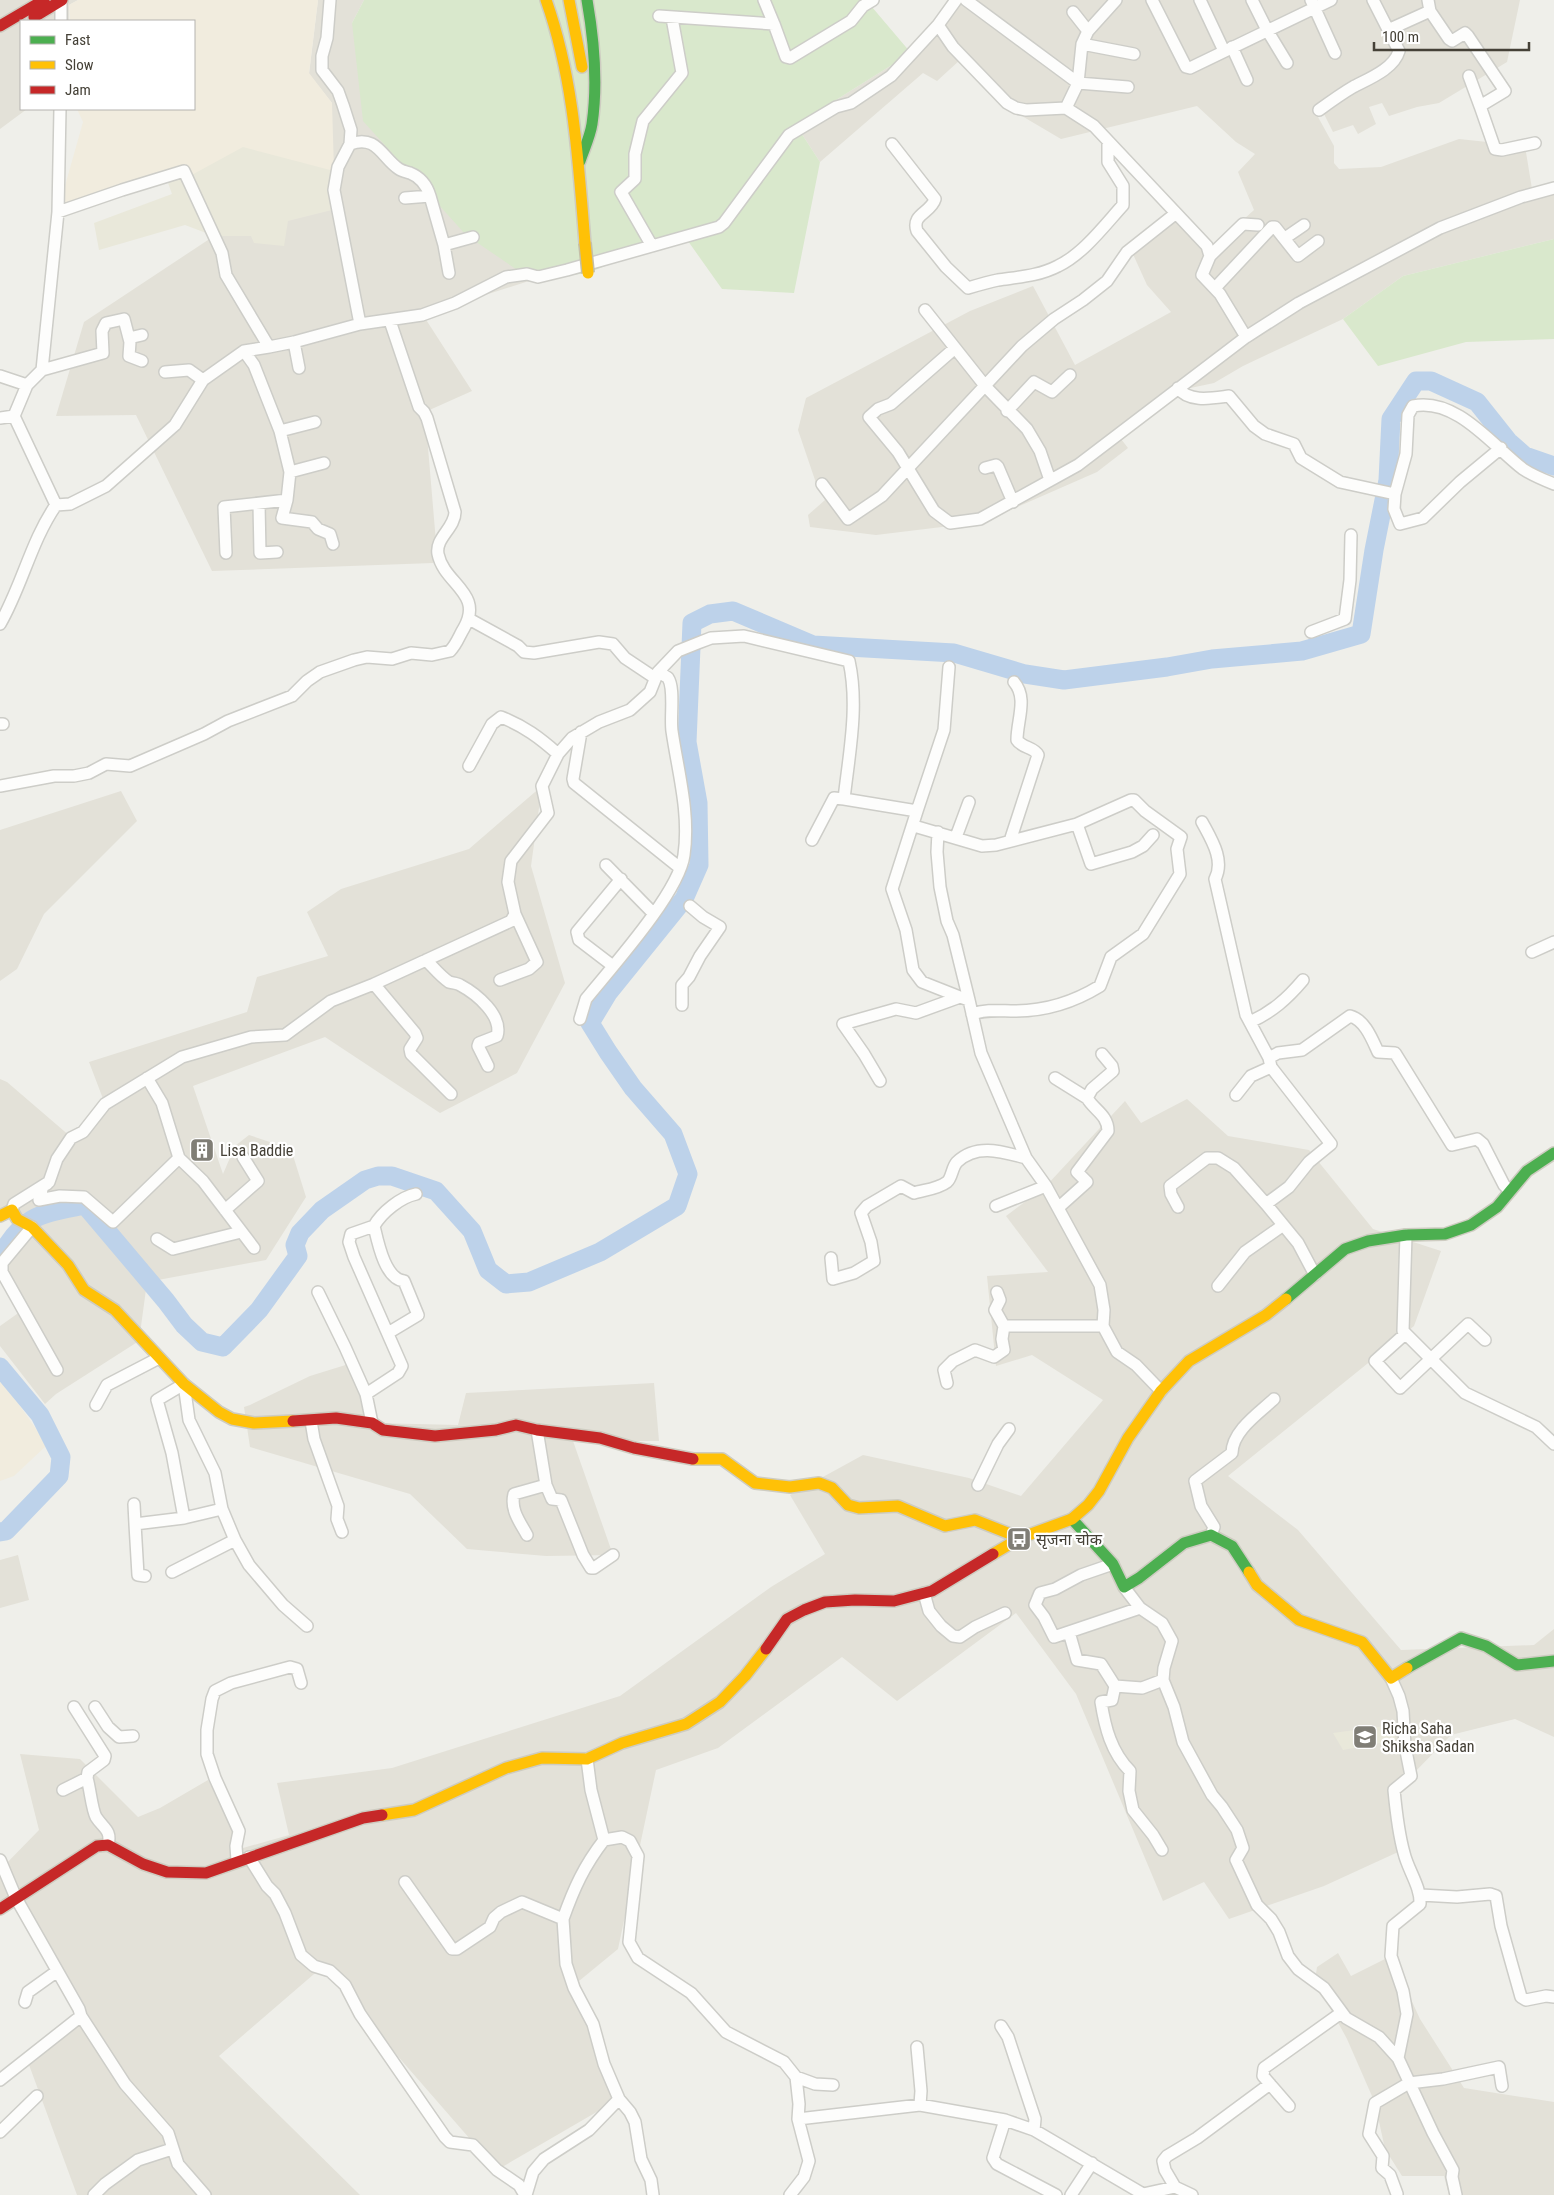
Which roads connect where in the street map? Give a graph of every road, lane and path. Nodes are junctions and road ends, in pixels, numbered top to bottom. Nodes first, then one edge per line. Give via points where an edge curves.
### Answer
1 (44, 0) edge
2 (62, 0) edge
3 (330, 0) edge
4 (546, 0) edge
5 (569, 0) edge
6 (587, 0) edge
7 (764, 0) edge
8 (873, 0) edge
9 (956, 0) edge
10 (966, 0) edge
11 (1116, 0) edge
12 (1152, 0) edge
13 (1200, 0) edge
14 (1252, 0) edge
15 (1331, 0) edge
16 (1377, 1) edge
17 (1312, 4) edge
18 (1429, 5) edge
19 (1073, 12) dead end
20 (659, 16) dead end
21 (672, 18) junction
22 (28, 20) edge
23 (61, 20) edge
24 (774, 24) junction
25 (20, 25) edge
26 (938, 25) junction
27 (0, 26) edge
28 (1266, 30) junction
29 (1388, 30) junction
30 (1088, 31) junction
31 (0, 37) edge
32 (1082, 44) junction
33 (1228, 49) junction
34 (1335, 53) dead end
35 (1134, 54) dead end
36 (1287, 64) dead end
37 (1469, 76) dead end
38 (582, 80) dead end
39 (1247, 80) dead end
40 (1078, 83) junction
41 (1128, 87) dead end
42 (581, 97) dead end
43 (1480, 106) junction
44 (1066, 108) junction
45 (60, 110) edge
46 (1319, 110) dead end
47 (1108, 141) junction
48 (1535, 143) dead end
49 (350, 144) junction
50 (892, 144) dead end
51 (578, 164) junction
52 (1554, 188) edge
53 (430, 196) junction
54 (405, 198) dead end
55 (58, 212) junction
56 (1175, 214) junction
57 (1258, 225) dead end
58 (1304, 225) dead end
59 (473, 237) dead end
60 (1285, 238) junction
61 (1318, 241) dead end
62 (444, 245) junction
63 (652, 246) junction
64 (1210, 256) junction
65 (588, 272) dead end
66 (449, 273) dead end
67 (1215, 288) junction
68 (925, 310) dead end
69 (390, 321) junction
70 (360, 324) junction
71 (142, 334) dead end
72 (1246, 337) junction
73 (129, 338) junction
74 (294, 342) junction
75 (268, 347) junction
76 (955, 348) junction
77 (244, 351) junction
78 (142, 361) dead end
79 (299, 368) dead end
80 (42, 370) junction
81 (165, 372) dead end
82 (1070, 375) dead end
83 (0, 376) edge
84 (203, 380) junction
85 (28, 385) junction
86 (986, 386) junction
87 (1178, 388) junction
88 (1007, 411) junction
89 (14, 416) junction
90 (0, 418) edge
91 (315, 422) dead end
92 (280, 431) junction
93 (1500, 448) junction
94 (324, 463) dead end
95 (908, 468) junction
96 (985, 468) dead end
97 (290, 472) junction
98 (1050, 480) junction
99 (822, 484) dead end
100 (1554, 484) edge
101 (1395, 494) junction
102 (286, 500) junction
103 (1013, 502) junction
104 (259, 504) junction
105 (56, 505) junction
106 (1351, 535) dead end
107 (333, 544) dead end
108 (277, 552) dead end
109 (226, 553) dead end
110 (470, 619) junction
111 (0, 624) edge
112 (1311, 632) dead end
113 (949, 667) dead end
114 (657, 675) junction
115 (1014, 682) dead end
116 (581, 732) junction
117 (558, 754) junction
118 (469, 766) dead end
119 (0, 786) edge
120 (844, 799) junction
121 (969, 802) dead end
122 (917, 811) junction
123 (1202, 822) dead end
124 (1077, 824) junction
125 (914, 826) junction
126 (938, 832) junction
127 (1153, 835) dead end
128 (956, 837) junction
129 (812, 840) dead end
130 (1010, 841) junction
131 (606, 865) dead end
132 (680, 868) junction
133 (621, 879) junction
134 (690, 906) dead end
135 (653, 913) junction
136 (515, 914) junction
137 (1554, 942) edge
138 (1532, 952) dead end
139 (426, 960) junction
140 (613, 966) junction
141 (500, 980) dead end
142 (1302, 980) dead end
143 (374, 984) junction
144 (965, 999) junction
145 (682, 1005) dead end
146 (972, 1014) junction
147 (580, 1018) dead end
148 (1250, 1022) junction
149 (1102, 1054) dead end
150 (1270, 1062) junction
151 (488, 1066) dead end
152 (147, 1078) junction
153 (1055, 1078) dead end
154 (880, 1081) dead end
155 (450, 1094) dead end
156 (1236, 1095) dead end
157 (1087, 1098) junction
158 (1554, 1153) edge
159 (243, 1157) dead end
160 (179, 1158) junction
161 (1026, 1158) junction
162 (49, 1182) junction
163 (1046, 1186) junction
164 (1510, 1191) junction
165 (416, 1194) dead end
166 (1266, 1204) junction
167 (996, 1206) dead end
168 (1178, 1207) dead end
169 (1058, 1208) junction
170 (224, 1210) junction
171 (14, 1214) junction
172 (0, 1216) edge
173 (374, 1226) junction
174 (1282, 1226) junction
175 (32, 1227) junction
176 (241, 1232) junction
177 (1406, 1235) junction
178 (157, 1238) dead end
179 (254, 1248) dead end
180 (830, 1258) dead end
181 (1315, 1274) junction
182 (1218, 1286) dead end
183 (318, 1292) dead end
184 (997, 1292) dead end
185 (1004, 1326) junction
186 (1103, 1326) junction
187 (388, 1333) junction
188 (1405, 1334) junction
189 (1485, 1340) dead end
190 (159, 1358) junction
191 (1430, 1359) junction
192 (57, 1370) dead end
193 (947, 1383) dead end
194 (184, 1384) junction
195 (1161, 1391) junction
196 (366, 1394) junction
197 (1274, 1399) dead end
198 (96, 1404) dead end
199 (311, 1420) junction
200 (372, 1423) junction
201 (1009, 1429) dead end
202 (537, 1430) junction
203 (1554, 1444) edge
204 (546, 1484) junction
205 (978, 1486) dead end
206 (134, 1504) dead end
207 (222, 1509) junction
208 (184, 1518) junction
209 (1072, 1519) junction
210 (136, 1524) junction
211 (342, 1532) dead end
212 (527, 1535) dead end
213 (1212, 1535) junction
214 (1020, 1538) junction
215 (235, 1540) junction
216 (613, 1555) dead end
217 (1113, 1564) junction
218 (172, 1572) dead end
219 (145, 1576) dead end
220 (1124, 1587) junction
221 (924, 1593) junction
222 (1140, 1608) junction
223 (1005, 1613) dead end
224 (307, 1626) dead end
225 (1069, 1632) junction
226 (1554, 1661) edge
227 (1391, 1678) junction
228 (1163, 1680) junction
229 (301, 1683) dead end
230 (1115, 1686) junction
231 (74, 1706) dead end
232 (95, 1707) dead end
233 (108, 1727) junction
234 (91, 1734) junction
235 (133, 1736) dead end
236 (587, 1759) junction
237 (87, 1778) junction
238 (63, 1790) dead end
239 (604, 1840) junction
240 (108, 1844) junction
241 (1162, 1850) dead end
242 (249, 1857) junction
243 (0, 1860) edge
244 (238, 1860) junction
245 (405, 1882) dead end
246 (1421, 1895) junction
247 (16, 1898) junction
248 (0, 1909) edge
249 (563, 1919) junction
250 (56, 1972) junction
251 (1554, 1997) edge
252 (25, 2002) dead end
253 (1342, 2013) junction
254 (81, 2016) junction
255 (1000, 2026) dead end
256 (917, 2047) dead end
257 (1398, 2058) junction
258 (796, 2076) junction
259 (0, 2080) edge
260 (1409, 2083) junction
261 (1270, 2084) junction
262 (833, 2085) dead end
263 (1502, 2086) dead end
264 (37, 2096) dead end
265 (619, 2100) junction
266 (920, 2105) junction
267 (1289, 2106) dead end
268 (798, 2119) junction
269 (1005, 2120) junction
270 (1034, 2130) junction
271 (0, 2132) edge
272 (172, 2149) junction
273 (1092, 2163) junction
274 (1175, 2187) junction
275 (1397, 2194) edge
276 (94, 2195) edge
277 (205, 2195) edge
278 (526, 2195) edge
279 (653, 2195) edge
280 (790, 2195) edge
281 (1056, 2195) edge
282 (1071, 2195) edge
283 (1192, 2195) edge
284 (1456, 2195) edge

1 - 27 main road
2 - 22 main road
2 - 23 street
3 - 49 street via 322,70 338,91 351,130
4 - 51 main road via 568,76
5 - 38 main road via 582,63
6 - 51 main road via 591,19 594,90 592,125
7 - 24 street
8 - 24 street via 863,6 851,21 790,58 786,57
9 - 26 street
10 - 40 street
11 - 30 street
12 - 33 street via 1186,67
13 - 33 street
14 - 28 street
15 - 17 street
16 - 29 street
17 - 28 street
17 - 34 street
18 - 29 street
18 - 43 street via 1449,39 1452,41 1465,33 1468,36 1505,90
19 - 30 street
20 - 21 street
21 - 24 street
21 - 63 street via 682,73 643,121 634,154 635,179 621,192
25 - 31 main road
26 - 44 street via 953,47 1007,103 1026,110
26 - 63 street via 891,76 851,103 836,107 789,135 719,227
28 - 33 street
28 - 36 street
29 - 46 street via 1399,51 1397,56 1375,76
30 - 32 street
32 - 35 street
32 - 40 street
33 - 39 street
37 - 43 street
40 - 41 street
40 - 44 street
42 - 51 main road
43 - 48 street via 1495,149
44 - 47 street via 1094,126
45 - 55 street
47 - 50 street via 1108,162 1123,186 1123,205 1102,228 1059,266 968,288 917,231 917,219 934,204 935,199
47 - 56 street
49 - 53 street via 357,141 376,145 399,169 413,174 426,186
49 - 70 street via 338,167 334,190
51 - 65 main road, bridge
52 - 72 street via 1440,228 1298,303
53 - 54 street
53 - 62 street
55 - 75 street via 184,172 222,253 226,274
55 - 80 street
56 - 64 street via 1207,246
56 - 86 street via 1127,252 1107,280 1022,346
57 - 64 street via 1243,224
58 - 60 street
59 - 62 street
60 - 61 street via 1298,256
60 - 67 street via 1272,227
62 - 66 street
63 - 69 street via 538,277 526,274 506,277 447,306
64 - 67 street via 1202,275
67 - 72 street
68 - 76 street
69 - 70 street
69 - 110 street via 419,407 427,418 454,512 452,525 438,545 438,554 467,598
70 - 74 street
71 - 73 street
72 - 87 street
73 - 78 street via 130,356
73 - 80 street via 124,319 106,323 102,331 103,353
74 - 75 street
74 - 79 street
75 - 77 street
76 - 86 street
76 - 95 street via 891,404 869,417
77 - 84 street
77 - 92 street via 254,365
80 - 85 street
81 - 84 street via 189,370
82 - 88 street via 1052,392 1034,382
83 - 85 street
84 - 105 street via 175,425 132,464 106,486 70,504
85 - 89 street
86 - 88 street
86 - 95 street
87 - 98 street via 1106,445
87 - 101 street via 1200,399 1229,396 1254,426 1265,434 1294,444 1300,458 1340,482
88 - 98 street via 1027,430 1040,451
89 - 90 street
89 - 105 street
91 - 92 street
92 - 97 street
93 - 100 street via 1524,470
93 - 101 street via 1423,518 1400,524 1394,509
93 - 101 street via 1446,408 1426,404 1413,406 1408,415 1406,454
94 - 97 street
95 - 99 street via 882,496 848,519
95 - 103 street via 934,511 950,523 980,519
96 - 103 street via 996,465
97 - 102 street
98 - 103 street
102 - 104 street
102 - 107 street via 282,518 312,522 330,534
104 - 108 street via 260,553
104 - 109 street via 224,507
105 - 111 street via 46,520
106 - 112 street via 1345,619
110 - 114 street via 524,652 599,642 613,644 625,658
110 - 119 street via 450,651 432,655 411,653 392,659 366,657 320,672 292,696 130,766 106,764 82,774
113 - 122 street via 944,730
114 - 116 street via 650,692 630,710
114 - 120 street via 678,652 711,638 744,636 849,661 853,680 853,712
114 - 132 street via 667,678 672,687 670,720 684,812 684,857
115 - 130 street via 1021,698 1017,740 1038,756
116 - 117 street
116 - 132 street via 574,784
117 - 118 street via 537,735 501,717 492,724
117 - 136 street via 542,786 548,813 511,861 508,882
120 - 122 street
120 - 129 street via 834,798
121 - 128 street
122 - 125 street
123 - 148 street via 1217,855 1219,873 1215,879
124 - 127 street via 1091,864 1132,852
124 - 130 street
124 - 146 street via 1134,800 1144,812 1181,837 1177,849 1180,874 1143,934 1111,957 1100,986 1055,1007
125 - 126 street
125 - 144 street via 892,889 906,930 913,970 922,982
126 - 128 street
126 - 144 street via 940,887
128 - 130 street via 982,846
131 - 133 street
132 - 135 street
133 - 135 street
133 - 140 street via 577,932 579,940
134 - 145 street via 720,927 682,985
135 - 140 street
136 - 139 street via 506,925
136 - 141 street via 537,962 529,969
137 - 138 street
139 - 143 street
139 - 151 street via 449,982 459,984 480,999 496,1020 497,1036 478,1046
140 - 147 street via 586,999
142 - 148 street via 1280,1004
143 - 152 street via 331,1001 284,1035 251,1037 189,1054
143 - 155 street via 416,1033 411,1054
144 - 146 street
144 - 154 street via 916,1013 896,1009 843,1024
146 - 161 street via 981,1053
148 - 150 street
149 - 157 street via 1113,1070
150 - 156 street via 1251,1076
150 - 164 street via 1278,1053 1302,1050 1350,1016 1357,1018 1378,1052 1395,1053 1452,1145 1477,1139
150 - 166 street via 1331,1144 1309,1162 1289,1187
152 - 160 street via 162,1103
152 - 162 street via 105,1104 82,1132 71,1138 57,1159
153 - 157 street
157 - 169 street via 1101,1113 1108,1131 1077,1172 1086,1182
158 - 164 main road via 1527,1171
159 - 170 street via 258,1181
160 - 162 street via 112,1222 84,1197 60,1196 39,1200 43,1186
160 - 170 street
161 - 163 street
161 - 180 street via 991,1150 973,1152 956,1163 948,1181 937,1188 914,1193 901,1186 893,1190 861,1213 874,1261 854,1272 833,1278
162 - 171 street via 14,1204
163 - 167 street
163 - 169 street
164 - 177 main road via 1497,1207 1471,1225 1445,1234
165 - 173 street via 406,1196
166 - 168 street via 1234,1168 1218,1158 1207,1158 1170,1186
166 - 174 street
169 - 186 street via 1100,1285
170 - 176 street
171 - 172 main road
171 - 175 main road
173 - 187 street via 351,1234 349,1242
173 - 187 street via 391,1276 404,1281 418,1315
174 - 181 street via 1298,1243
174 - 182 street via 1245,1252
175 - 190 main road via 68,1265 84,1290 115,1310
175 - 192 street via 2,1263 2,1272
176 - 178 street via 173,1249
176 - 179 street
177 - 181 main road via 1345,1249
177 - 188 street
181 - 195 main road via 1266,1314 1189,1362
183 - 196 street
184 - 185 street via 1000,1300 995,1310
185 - 186 street
185 - 193 street via 1004,1350 994,1357 975,1350 953,1361 944,1370
186 - 195 street via 1117,1352 1136,1365
187 - 196 street via 402,1366 398,1373
188 - 191 street
188 - 191 street via 1375,1362 1400,1388
189 - 191 street via 1468,1324
190 - 194 main road
190 - 198 street via 107,1385
191 - 203 street via 1465,1393 1536,1427
194 - 199 main road via 232,1419 254,1423
194 - 207 street via 189,1420 215,1473
194 - 208 street via 157,1400 172,1453
195 - 209 main road via 1128,1438 1099,1491
196 - 200 street
197 - 213 street via 1232,1443 1232,1453 1195,1481 1201,1506 1214,1527
199 - 200 main road via 336,1418
199 - 211 street via 314,1439 338,1506 337,1520
200 - 202 main road via 383,1430 435,1436 516,1425
201 - 205 street
202 - 204 street
202 - 214 main road via 600,1438 693,1459 722,1458 755,1483 790,1487 819,1483 832,1488 848,1505 859,1508 898,1506 945,1526 976,1520
204 - 212 street via 514,1494 516,1516
204 - 216 street via 552,1499 561,1500 591,1568
206 - 210 street
207 - 208 street
207 - 215 street
208 - 210 street
209 - 214 main road
209 - 217 main road
210 - 219 street via 138,1575
213 - 220 main road via 1184,1543
213 - 227 main road via 1232,1546 1257,1586 1299,1620 1362,1642
214 - 221 main road
215 - 218 street
215 - 224 street via 249,1565 283,1605
217 - 220 main road
217 - 225 street via 1040,1593 1035,1605 1054,1637
220 - 222 street
221 - 223 street via 930,1611 953,1636 960,1637
221 - 236 main road via 894,1601 825,1602 804,1610 787,1619 746,1676 720,1702 686,1724 622,1743
222 - 225 street
222 - 228 street via 1162,1623 1172,1641
225 - 230 street via 1077,1660 1101,1664
226 - 227 main road via 1517,1665 1486,1646 1461,1638
227 - 246 street via 1403,1711 1411,1776 1394,1790 1396,1817 1406,1860
228 - 230 street via 1142,1688
228 - 253 street via 1183,1742 1212,1795 1237,1830 1243,1848 1236,1860 1257,1905 1275,1926 1288,1956 1298,1969 1324,1988
229 - 244 street via 297,1670 290,1667 226,1685 215,1691 212,1699 207,1730 208,1754 214,1778 239,1831
230 - 241 street via 1112,1700 1101,1702 1104,1724 1120,1761 1130,1771 1133,1810
231 - 234 street
232 - 233 street
233 - 234 street
233 - 235 street via 119,1737
234 - 237 street via 105,1756 88,1772
236 - 239 street
236 - 242 main road via 542,1758 506,1768 414,1810 363,1818
237 - 238 street
237 - 240 street via 95,1816 107,1828
239 - 249 street via 575,1884
239 - 258 street via 622,1837 630,1841 638,1856 629,1942 638,1958 691,1993 726,2032 784,2062
240 - 244 main road via 143,1864 166,1872 206,1873
240 - 247 main road via 97,1846
242 - 244 main road
242 - 278 street via 285,1913 301,1956 314,1966 330,1971 345,1985 360,2014 445,2137 450,2142 473,2146 497,2170 519,2185
243 - 247 street
245 - 249 street via 452,1949 457,1950 490,1927 501,1912 522,1902
246 - 251 street via 1496,1896 1521,1997 1526,2000
246 - 257 street via 1420,1904 1393,1926 1391,1956 1407,2014
247 - 248 main road
247 - 250 street
249 - 265 street via 566,1964 574,1988 593,2024 604,2064
250 - 252 street via 28,1992
250 - 254 street
253 - 257 street via 1379,2036
253 - 261 street via 1264,2068 1263,2076
254 - 259 street
254 - 272 street via 125,2084 168,2132
255 - 270 street via 1008,2037 1035,2119
256 - 266 street
257 - 260 street
258 - 262 street via 815,2084
258 - 268 street
260 - 263 street via 1498,2067
260 - 275 street via 1375,2103 1369,2134 1382,2156 1382,2168 1390,2175
260 - 284 street via 1453,2170
261 - 267 street
261 - 274 street via 1167,2156 1163,2161 1165,2170
264 - 271 street
265 - 278 street via 589,2130 544,2159 532,2172
265 - 279 street via 635,2122 641,2159 651,2180
266 - 268 street
266 - 269 street
268 - 280 street via 809,2161 804,2177
269 - 270 street
269 - 281 street via 993,2158 997,2164
270 - 273 street
272 - 276 street via 138,2160
272 - 277 street via 178,2164
273 - 274 street via 1143,2194
273 - 282 street
274 - 283 street

